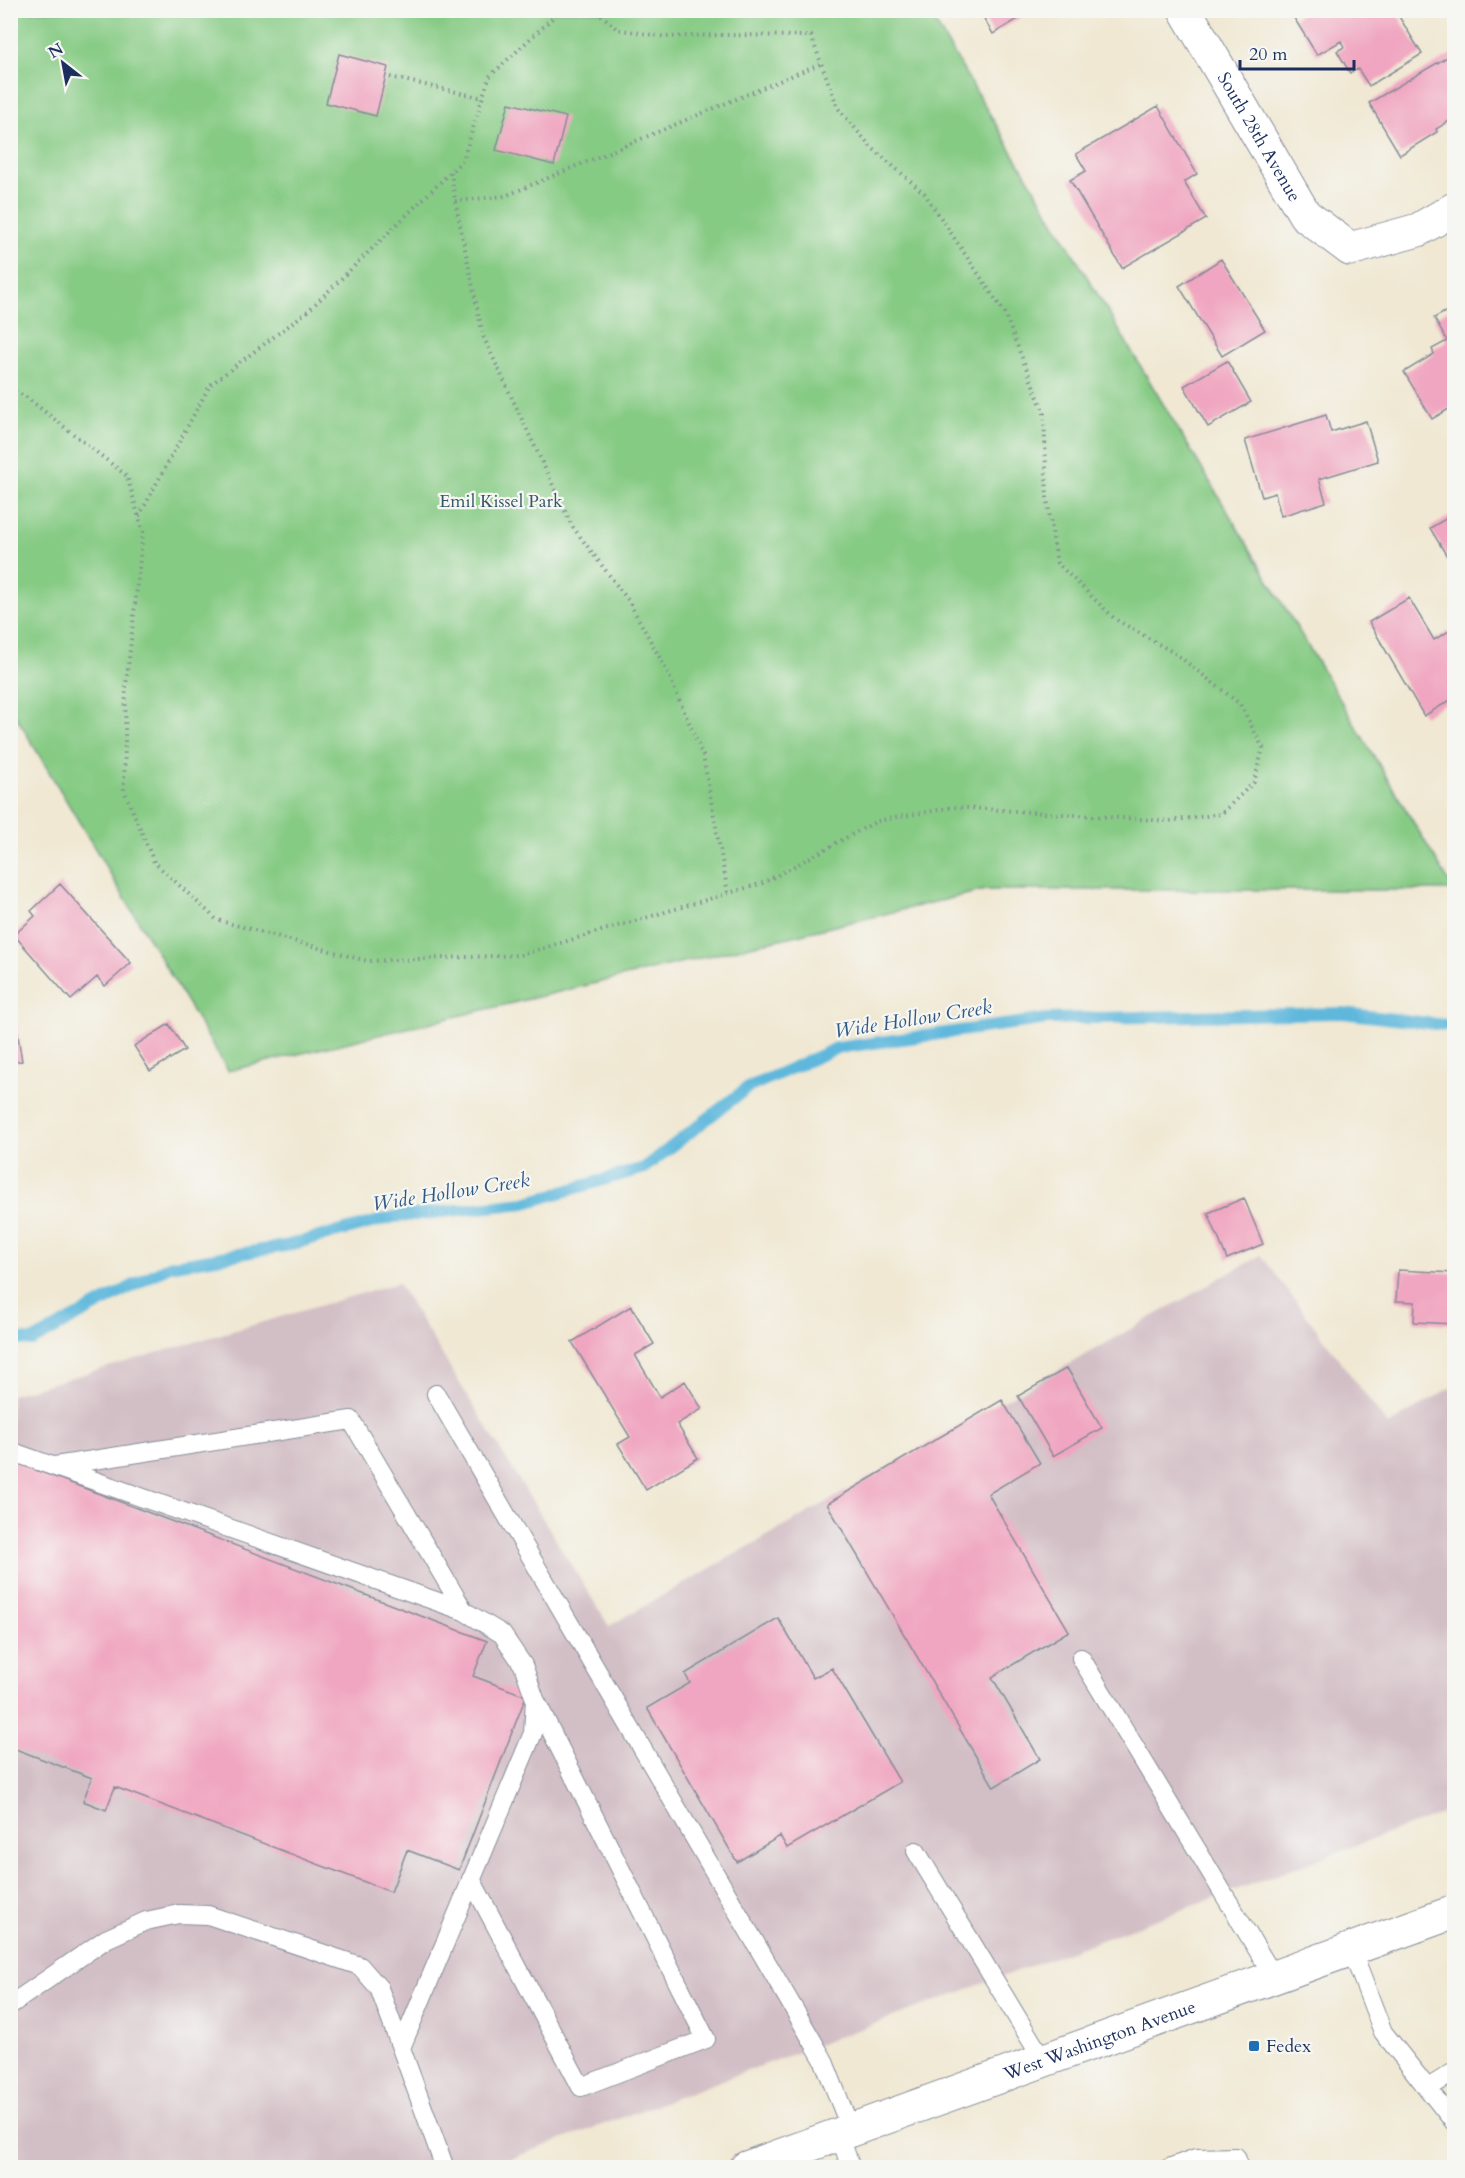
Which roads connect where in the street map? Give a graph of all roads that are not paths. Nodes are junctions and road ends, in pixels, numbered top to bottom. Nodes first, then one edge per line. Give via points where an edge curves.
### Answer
1 (1185, 10) edge
2 (1455, 208) edge
3 (435, 1394) dead end
4 (10, 1451) edge
5 (53, 1466) junction
6 (464, 1611) junction
7 (1081, 1658) dead end
8 (535, 1699) junction
9 (916, 1851) dead end
10 (471, 1879) junction
11 (1455, 1912) edge
12 (1351, 1949) junction
13 (1274, 1977) junction
14 (10, 2005) edge
15 (401, 2048) junction
16 (1043, 2060) junction
17 (1455, 2072) edge
18 (1428, 2088) junction
19 (1455, 2122) edge
20 (845, 2132) junction
21 (445, 2168) edge
22 (746, 2168) edge
23 (850, 2168) edge
24 (1169, 2168) edge
25 (1240, 2168) edge

1 - 2 main road, South 28th Avenue via 1305,215 1350,249 1418,231
3 - 20 lane via 822,2059
4 - 5 lane
5 - 6 lane
5 - 6 lane via 351,1420
6 - 8 lane via 502,1634 523,1665
7 - 13 lane
8 - 10 lane via 533,1733
8 - 10 lane via 706,2039 581,2087
9 - 16 lane
10 - 15 lane
11 - 12 main road, West Washington Avenue
12 - 13 main road, West Washington Avenue
12 - 18 lane via 1383,2032
13 - 16 main road, West Washington Avenue
14 - 15 lane via 106,1939 146,1921 179,1914 208,1915 360,1966 379,1988
15 - 21 lane
16 - 20 main road, West Washington Avenue
17 - 18 lane
18 - 19 lane
20 - 22 main road, West Washington Avenue
20 - 23 lane
24 - 25 lane via 1196,2158 1236,2157

